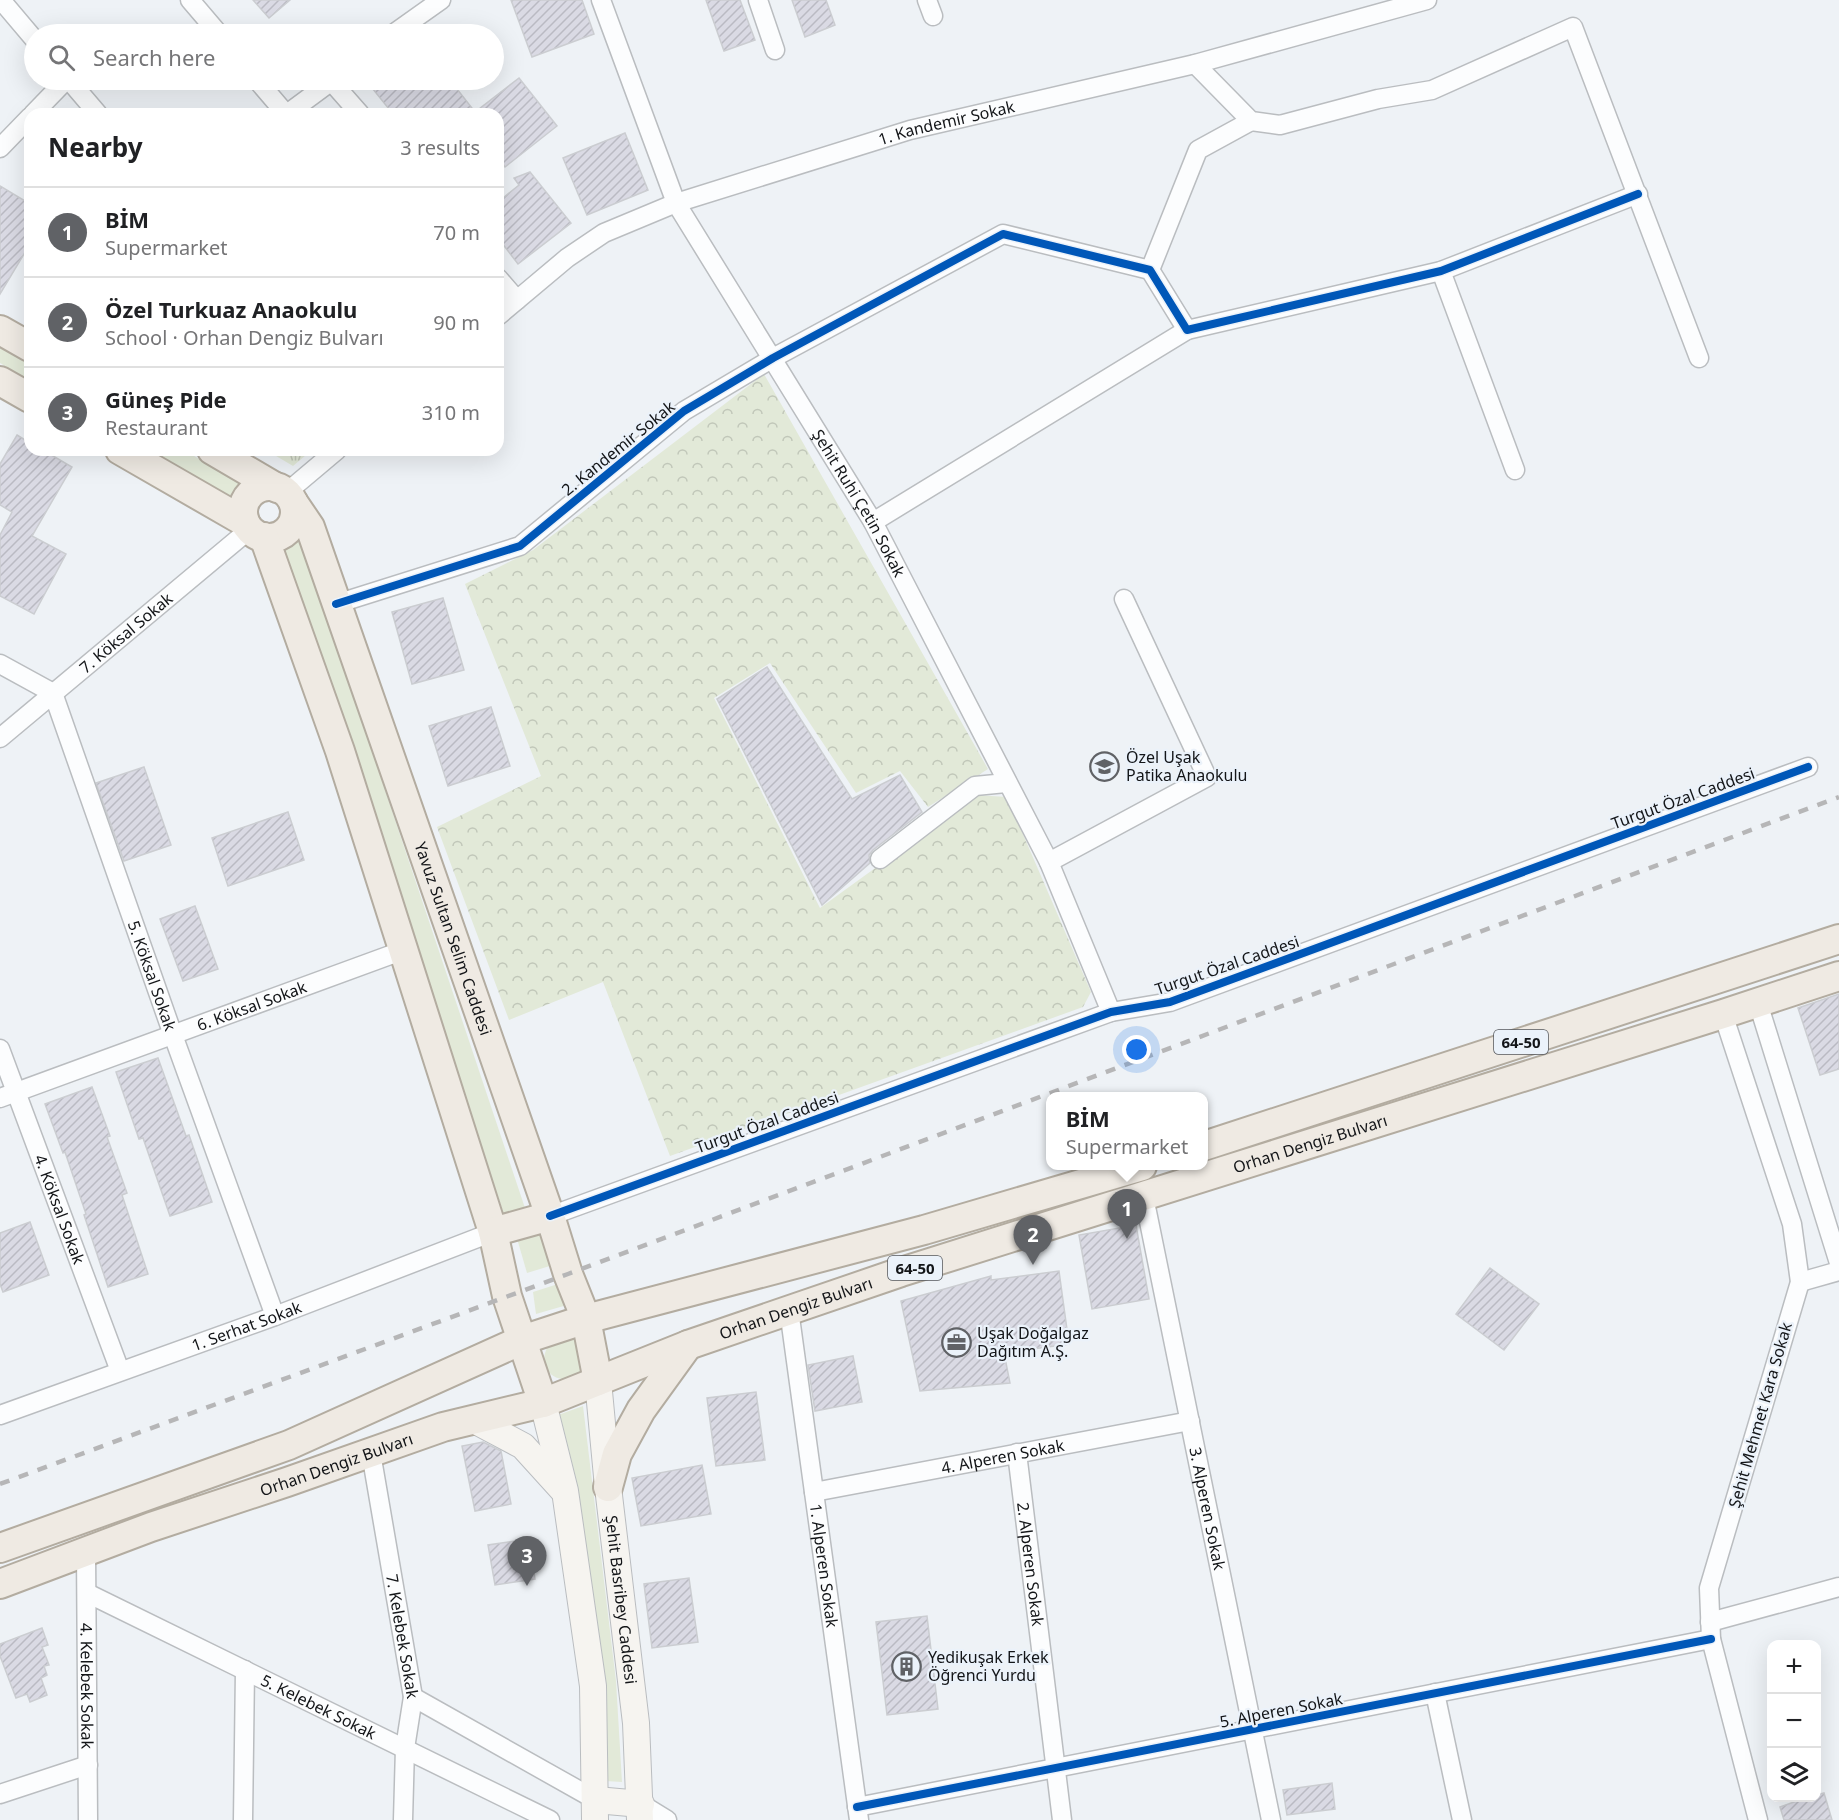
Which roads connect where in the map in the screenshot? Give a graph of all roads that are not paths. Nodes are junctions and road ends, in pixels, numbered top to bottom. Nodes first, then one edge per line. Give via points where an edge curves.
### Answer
1 (2, 0) edge
2 (439, 0) edge
3 (601, 0) edge
4 (758, 0) edge
5 (1427, 0) edge
6 (194, 1) edge
7 (1405, 3) edge
8 (211, 24) edge
9 (407, 24) edge
10 (24, 27) edge
11 (775, 50) dead end
12 (1195, 64) junction
13 (58, 90) edge
14 (77, 90) edge
15 (266, 90) edge
16 (319, 90) edge
17 (340, 90) edge
18 (39, 108) edge
19 (93, 108) edge
20 (282, 108) edge
21 (295, 108) edge
22 (355, 108) edge
23 (1251, 122) junction
24 (24, 123) edge
25 (0, 148) edge
26 (1638, 194) junction
27 (676, 203) junction
28 (1150, 270) junction
29 (1442, 271) junction
30 (504, 285) edge
31 (517, 300) junction
32 (504, 311) edge
33 (0, 330) edge
34 (1187, 330) junction
35 (24, 344) edge
36 (773, 358) junction
37 (1699, 358) dead end
38 (0, 381) edge
39 (24, 395) edge
40 (130, 456) edge
41 (224, 456) edge
42 (331, 456) edge
43 (1515, 470) dead end
44 (286, 494) junction
45 (873, 522) junction
46 (253, 530) junction
47 (1124, 599) dead end
48 (336, 604) junction
49 (0, 664) edge
50 (53, 693) junction
51 (0, 738) edge
52 (1808, 766) dead end
53 (1006, 783) junction
54 (880, 859) dead end
55 (1049, 862) junction
56 (1839, 939) edge
57 (404, 950) junction
58 (1839, 976) edge
59 (1758, 1003) junction
60 (1111, 1012) junction
61 (1723, 1014) junction
62 (172, 1035) junction
63 (0, 1049) edge
64 (8, 1095) edge
65 (1208, 1144) edge
66 (1128, 1170) edge
67 (1144, 1197) junction
68 (550, 1216) junction
69 (493, 1232) junction
70 (1839, 1263) edge
71 (1839, 1270) edge
72 (1800, 1282) junction
73 (789, 1310) junction
74 (275, 1316) junction
75 (586, 1319) junction
76 (522, 1340) junction
77 (688, 1345) junction
78 (120, 1371) junction
79 (598, 1381) junction
80 (543, 1403) junction
81 (0, 1416) edge
82 (474, 1420) junction
83 (1190, 1421) junction
84 (371, 1453) junction
85 (1017, 1454) junction
86 (608, 1487) junction
87 (564, 1491) junction
88 (814, 1492) junction
89 (0, 1548) edge
90 (86, 1552) junction
91 (0, 1584) edge
92 (1839, 1587) edge
93 (87, 1593) junction
94 (1710, 1630) junction
95 (245, 1670) junction
96 (1435, 1693) junction
97 (413, 1697) junction
98 (1253, 1729) junction
99 (405, 1748) junction
100 (88, 1765) junction
101 (1055, 1768) junction
102 (0, 1794) edge
103 (595, 1810) edge
104 (640, 1812) edge
105 (858, 1814) edge
106 (88, 1820) edge
107 (243, 1820) edge
108 (403, 1820) edge
109 (550, 1820) edge
110 (667, 1820) edge
111 (1062, 1820) edge
112 (1271, 1820) edge
113 (1462, 1820) edge
114 (1758, 1820) edge

1 - 10 street
2 - 9 street
3 - 27 street, Şehit Ruhi Çetin Sokak
4 - 11 street
5 - 7 street, 1. Kandemir Sokak
6 - 8 street
7 - 12 street, 1. Kandemir Sokak
12 - 23 street
12 - 27 street, 1. Kandemir Sokak via 910,130
13 - 18 street
14 - 19 street
15 - 20 street
16 - 21 street
17 - 22 street
23 - 26 street via 1280,125 1378,99 1432,90 1572,27
23 - 28 street via 1198,150
24 - 25 street
26 - 29 street
26 - 37 street
27 - 31 street, 1. Kandemir Sokak via 604,233
27 - 36 street, Şehit Ruhi Çetin Sokak
28 - 34 street
28 - 36 street, 2. Kandemir Sokak via 1003,234
29 - 34 street
29 - 43 street
30 - 31 street
31 - 32 street, 1. Kandemir Sokak
33 - 35 main road
34 - 45 street
36 - 45 street, Şehit Ruhi Çetin Sokak
36 - 48 street, 2. Kandemir Sokak via 684,411 520,546
38 - 39 main road
40 - 46 main road
41 - 44 main road, Yavuz Sultan Selim Caddesi
42 - 44 street
44 - 46 main road via 294,518 286,531 272,537
44 - 46 main road via 261,487 247,498 243,514
44 - 48 main road, Yavuz Sultan Selim Caddesi via 310,526
45 - 53 street, Şehit Ruhi Çetin Sokak
46 - 50 street, 7. Köksal Sokak
46 - 57 main road via 340,751
47 - 55 street via 1207,777
48 - 68 main road, Yavuz Sultan Selim Caddesi
49 - 50 street
50 - 51 street, 7. Köksal Sokak
50 - 62 street, 5. Köksal Sokak
52 - 60 street, Turgut Özal Caddesi via 1170,1002
53 - 54 street via 975,786
53 - 55 street, Şehit Ruhi Çetin Sokak
55 - 60 street, Şehit Ruhi Çetin Sokak
56 - 65 main road, Orhan Dengiz Bulvarı / 64-50
57 - 62 street, 6. Köksal Sokak
57 - 69 main road
58 - 59 main road, Orhan Dengiz Bulvarı / 64-50
59 - 61 main road, Orhan Dengiz Bulvarı / 64-50
59 - 70 street
60 - 68 street, Turgut Özal Caddesi
61 - 67 main road, Orhan Dengiz Bulvarı / 64-50
61 - 72 street, Şehit Mehmet Kara Sokak via 1792,1224
62 - 64 street, 6. Köksal Sokak
62 - 74 street, 5. Köksal Sokak
63 - 64 street, 4. Köksal Sokak
64 - 78 street, 4. Köksal Sokak
66 - 75 main road, Orhan Dengiz Bulvarı / 64-50 via 924,1230
67 - 73 main road, Orhan Dengiz Bulvarı / 64-50
67 - 83 street, 3. Alperen Sokak
68 - 69 main road
68 - 75 main road, Yavuz Sultan Selim Caddesi
69 - 74 street, 1. Serhat Sokak
69 - 76 main road via 507,1296
71 - 72 street
72 - 94 street, Şehit Mehmet Kara Sokak via 1709,1588
73 - 77 main road, Orhan Dengiz Bulvarı / 64-50
73 - 88 street, 1. Alperen Sokak
74 - 78 street, 1. Serhat Sokak
75 - 76 main road, Orhan Dengiz Bulvarı / 64-50
75 - 79 main road, Yavuz Sultan Selim Caddesi
76 - 80 main road
76 - 89 main road, Orhan Dengiz Bulvarı / 64-50 via 289,1445
77 - 79 main road, Orhan Dengiz Bulvarı / 64-50
77 - 86 main road via 641,1410 617,1454
78 - 81 street, 1. Serhat Sokak
79 - 80 main road, Orhan Dengiz Bulvarı / 64-50
79 - 86 street, Şehit Basribey Caddesi
80 - 82 main road, Orhan Dengiz Bulvarı / 64-50
80 - 87 street
82 - 84 main road, Orhan Dengiz Bulvarı / 64-50
82 - 87 street via 524,1446
83 - 85 street, 4. Alperen Sokak
83 - 98 street, 3. Alperen Sokak
84 - 90 main road, Orhan Dengiz Bulvarı / 64-50
84 - 97 street, 7. Kelebek Sokak
85 - 88 street, 4. Alperen Sokak
85 - 101 street, 2. Alperen Sokak
86 - 104 street, Şehit Basribey Caddesi via 636,1723
87 - 103 street via 593,1686
88 - 105 street, 1. Alperen Sokak
90 - 91 main road, Orhan Dengiz Bulvarı / 64-50
90 - 93 street, 4. Kelebek Sokak
92 - 94 street, 5. Alperen Sokak
93 - 95 street, 5. Kelebek Sokak
93 - 100 street, 4. Kelebek Sokak
94 - 96 street, 5. Alperen Sokak
94 - 114 street, Şehit Mehmet Kara Sokak
95 - 99 street, 5. Kelebek Sokak
95 - 107 street
96 - 98 street, 5. Alperen Sokak
96 - 113 street
97 - 99 street, 7. Kelebek Sokak
97 - 103 street
98 - 101 street, 5. Alperen Sokak
98 - 112 street, 3. Alperen Sokak
99 - 108 street, 7. Kelebek Sokak
99 - 109 street, 5. Kelebek Sokak
100 - 102 street
100 - 106 street, 4. Kelebek Sokak
101 - 105 street, 5. Alperen Sokak
101 - 111 street, 2. Alperen Sokak
103 - 104 street
104 - 110 street

